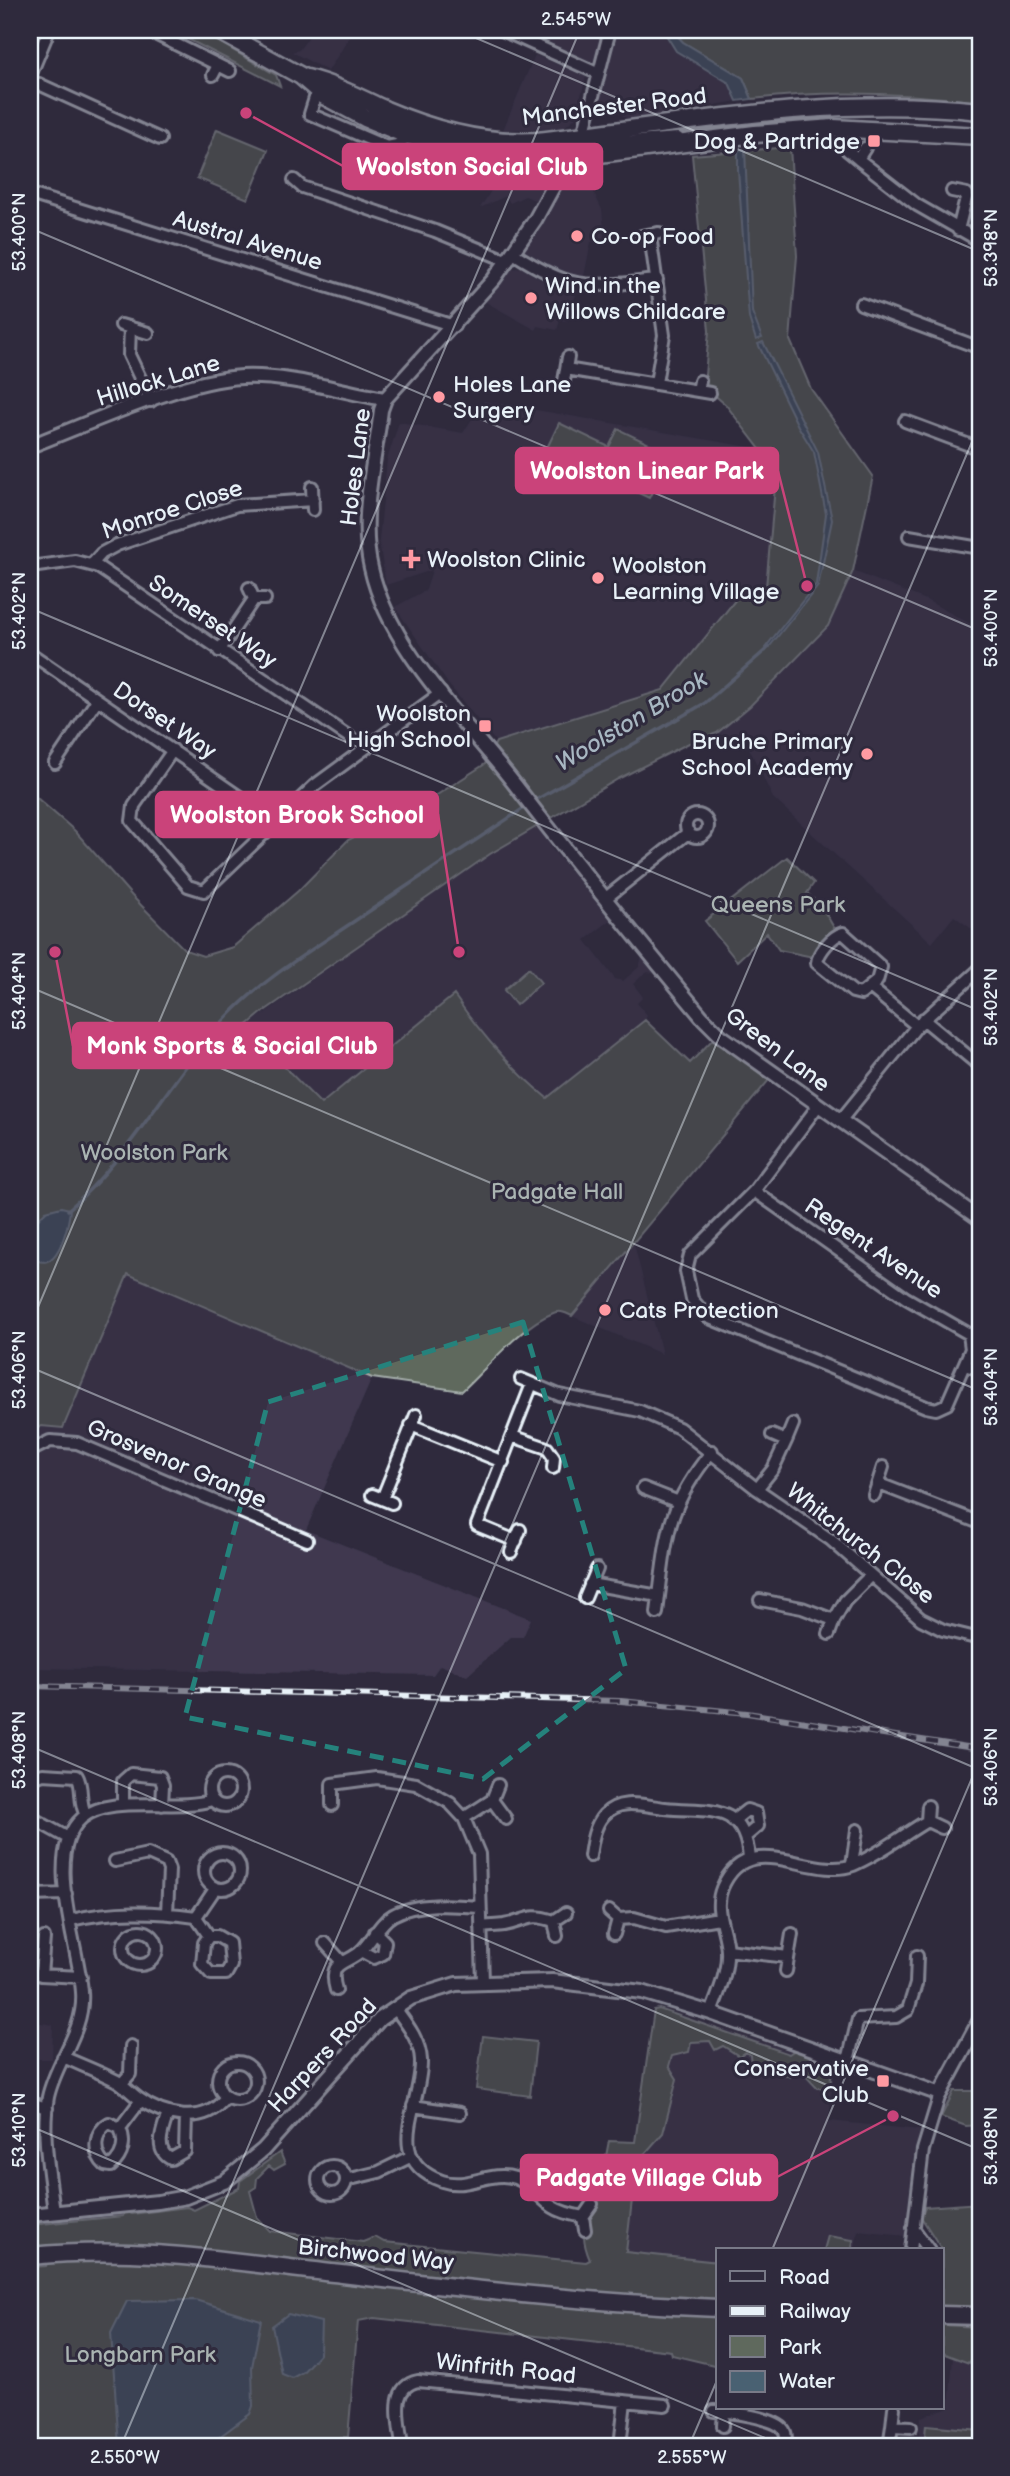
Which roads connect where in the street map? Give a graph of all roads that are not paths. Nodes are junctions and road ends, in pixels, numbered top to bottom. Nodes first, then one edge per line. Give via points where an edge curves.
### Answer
1 (50, 30) edge
2 (147, 30) edge
3 (217, 30) edge
4 (502, 30) edge
5 (610, 30) edge
6 (230, 71) dead end
7 (597, 73) junction
8 (30, 78) edge
9 (318, 85) junction
10 (980, 111) edge
11 (409, 136) junction
12 (581, 136) junction
13 (980, 136) edge
14 (723, 138) junction
15 (160, 139) dead end
16 (865, 148) dead end
17 (847, 149) dead end
18 (568, 158) junction
19 (858, 159) junction
20 (294, 180) dead end
21 (952, 191) dead end
22 (30, 194) edge
23 (967, 194) junction
24 (980, 197) edge
25 (958, 230) junction
26 (651, 235) dead end
27 (980, 241) edge
28 (510, 257) junction
29 (657, 280) junction
30 (861, 304) dead end
31 (454, 326) junction
32 (148, 333) dead end
33 (980, 348) edge
34 (564, 382) dead end
35 (656, 383) junction
36 (703, 388) dead end
37 (385, 399) junction
38 (151, 401) junction
39 (905, 421) dead end
40 (30, 446) edge
41 (980, 449) edge
42 (312, 487) dead end
43 (909, 536) dead end
44 (980, 548) edge
45 (92, 564) junction
46 (30, 566) edge
47 (249, 588) dead end
48 (219, 651) junction
49 (30, 653) edge
50 (441, 693) junction
51 (97, 700) junction
52 (364, 747) junction
53 (173, 750) junction
54 (55, 763) dead end
55 (533, 809) joint
56 (276, 821) junction
57 (689, 832) dead end
58 (606, 898) junction
59 (980, 969) edge
60 (871, 988) junction
61 (920, 1023) junction
62 (980, 1066) edge
63 (818, 1106) junction
64 (840, 1121) junction
65 (754, 1191) junction
66 (980, 1219) edge
67 (965, 1365) junction
68 (980, 1370) edge
69 (793, 1424) dead end
70 (772, 1435) dead end
71 (512, 1436) junction
72 (786, 1441) junction
73 (30, 1451) edge
74 (712, 1451) junction
75 (502, 1462) junction
76 (883, 1467) dead end
77 (552, 1468) dead end
78 (879, 1484) junction
79 (643, 1488) dead end
80 (757, 1489) junction
81 (874, 1495) dead end
82 (382, 1499) dead end
83 (676, 1501) junction
84 (466, 1520) dead end
85 (980, 1523) edge
86 (477, 1525) junction
87 (307, 1540) dead end
88 (516, 1541) dead end
89 (597, 1569) dead end
90 (871, 1575) junction
91 (590, 1584) junction
92 (659, 1596) junction
93 (585, 1598) dead end
94 (760, 1600) dead end
95 (657, 1613) dead end
96 (834, 1620) junction
97 (829, 1634) dead end
98 (980, 1639) edge
99 (331, 1771) dead end
100 (30, 1779) edge
101 (332, 1784) junction
102 (498, 1785) dead end
103 (212, 1800) dead end
104 (492, 1800) junction
105 (123, 1805) junction
106 (162, 1805) junction
107 (332, 1805) dead end
108 (928, 1806) dead end
109 (86, 1815) junction
110 (30, 1817) edge
111 (464, 1818) junction
112 (506, 1819) dead end
113 (733, 1821) junction
114 (927, 1821) junction
115 (942, 1828) dead end
116 (857, 1830) dead end
117 (745, 1837) junction
118 (68, 1838) junction
119 (590, 1856) dead end
120 (749, 1859) junction
121 (115, 1861) dead end
122 (852, 1865) junction
123 (215, 1889) dead end
124 (66, 1894) junction
125 (30, 1895) edge
126 (479, 1906) junction
127 (609, 1910) dead end
128 (154, 1912) junction
129 (167, 1913) junction
130 (566, 1913) dead end
131 (196, 1917) junction
132 (719, 1918) junction
133 (618, 1919) junction
134 (71, 1920) junction
135 (554, 1921) junction
136 (481, 1927) junction
137 (145, 1931) dead end
138 (375, 1932) junction
139 (614, 1934) dead end
140 (792, 1934) dead end
141 (209, 1936) dead end
142 (557, 1936) dead end
143 (44, 1938) dead end
144 (326, 1944) dead end
145 (727, 1950) junction
146 (361, 1951) junction
147 (917, 1956) dead end
148 (788, 1957) junction
149 (341, 1961) junction
150 (786, 1971) dead end
151 (81, 1978) junction
152 (483, 1982) junction
153 (336, 1990) dead end
154 (395, 2008) junction
155 (711, 2013) junction
156 (980, 2020) edge
157 (131, 2046) dead end
158 (63, 2057) junction
159 (848, 2062) junction
160 (122, 2083) junction
161 (940, 2094) junction
162 (225, 2098) dead end
163 (141, 2100) junction
164 (30, 2103) edge
165 (413, 2106) junction
166 (47, 2108) junction
167 (168, 2113) junction
168 (460, 2113) dead end
169 (186, 2116) junction
170 (120, 2128) dead end
171 (412, 2156) junction
172 (346, 2180) dead end
173 (592, 2204) dead end
174 (54, 2213) junction
175 (30, 2215) edge
176 (583, 2217) junction
177 (913, 2228) junction
178 (585, 2230) dead end
179 (911, 2248) edge
180 (928, 2248) edge
181 (30, 2256) edge
182 (716, 2308) edge
183 (944, 2315) edge
184 (980, 2316) edge
185 (625, 2401) junction
186 (665, 2405) dead end
187 (894, 2410) edge
188 (723, 2426) dead end
189 (892, 2426) junction
190 (911, 2427) dead end
191 (401, 2446) edge
192 (620, 2446) edge
193 (785, 2446) edge
194 (889, 2446) edge

1 - 8 street
2 - 6 street via 215,70
3 - 9 main road, Manchester Road
4 - 7 street
5 - 7 street
7 - 12 street
8 - 15 street
9 - 11 main road, Manchester Road via 365,118
9 - 11 street, Manchester Road via 310,114 387,147
9 - 12 main road, Manchester Road via 471,136 531,141
10 - 12 main road, Manchester Road via 838,105
11 - 18 main road, Manchester Road via 487,155
12 - 14 street via 594,144
12 - 18 street, Holes Lane
13 - 14 main road, Manchester Road via 833,128
14 - 18 main road, Manchester Road
16 - 19 street
17 - 19 street
18 - 28 street, Holes Lane
19 - 25 street
20 - 28 street via 302,187
21 - 23 street
22 - 31 street, Austral Avenue
23 - 24 street
23 - 25 street
25 - 27 street
26 - 29 street
28 - 29 street via 572,284
28 - 31 street, Holes Lane
29 - 35 street via 664,335
30 - 33 street
31 - 37 street, Holes Lane
32 - 38 street via 126,326 129,355
34 - 35 street via 567,363
35 - 36 street
37 - 38 street, Hillock Lane via 279,379 243,377
37 - 50 street, Holes Lane via 368,517 371,567 398,635
38 - 40 street, Hillock Lane
39 - 41 street
42 - 45 street, Monroe Close via 313,505 237,505 117,545
43 - 44 street
45 - 46 street via 75,561
45 - 48 street, Somerset Way
47 - 48 street via 260,599
48 - 52 street, Somerset Way
49 - 51 street, Dorset Way
50 - 52 street
50 - 55 street, Holes Lane
51 - 53 street, Dorset Way
51 - 54 street
52 - 56 street
53 - 56 street, Dorset Way
53 - 56 street via 134,806 132,821 191,889 199,892 213,886
55 - 58 street, Green Lane
57 - 58 street
58 - 63 street, Green Lane via 721,1036
59 - 61 street
60 - 60 street via 857,993 819,966 817,957 836,935 846,934 879,964 880,975
60 - 61 street
61 - 62 street
61 - 64 street
63 - 64 street, Green Lane
63 - 65 street
64 - 66 street, Green Lane
65 - 67 street, Regent Avenue via 971,1338
65 - 67 street via 690,1255 686,1271 692,1300 701,1313 926,1407 940,1408 949,1401
67 - 68 street
69 - 72 street, Whitchurch Close
70 - 72 street
71 - 74 street, Whitchurch Close via 526,1382 566,1397 640,1411 678,1428
71 - 75 street
71 - 77 street via 547,1448 554,1458
72 - 80 street, Whitchurch Close
73 - 87 street, Grosvenor Grange via 50,1441 77,1443
74 - 80 street, Whitchurch Close
74 - 83 street
75 - 82 street via 413,1420
75 - 86 street
76 - 78 street
78 - 81 street
78 - 85 street
79 - 83 street
80 - 90 street, Whitchurch Close via 831,1540
83 - 92 street
84 - 86 street
86 - 88 street
89 - 91 street
90 - 96 street via 845,1601
90 - 98 street, Whitchurch Close via 921,1619
91 - 92 street
91 - 93 street
92 - 95 street
94 - 96 street
96 - 97 street
99 - 101 street
100 - 109 street via 43,1774 77,1776
101 - 107 street
101 - 111 street via 377,1778 416,1784 450,1803
102 - 104 street
103 - 106 street
104 - 111 street
104 - 112 street
105 - 106 street
105 - 106 street via 123,1781 131,1774 160,1777
105 - 109 street
108 - 114 street
109 - 118 street
110 - 118 street
111 - 126 street via 479,1854
113 - 117 street
113 - 117 street via 747,1810 756,1813 758,1826
113 - 119 street via 712,1809 628,1804 604,1815 593,1836
114 - 115 street
114 - 122 street
116 - 122 street
117 - 120 street
118 - 124 street
120 - 122 street via 765,1857 826,1867
120 - 132 street via 722,1887
121 - 129 street via 148,1854 166,1862
123 - 131 street
124 - 125 street
124 - 134 street
126 - 136 street
126 - 138 street via 404,1911
127 - 133 street
128 - 129 street
128 - 134 street
128 - 137 street
129 - 131 street
130 - 135 street
131 - 141 street
132 - 133 street via 666,1927 634,1917
132 - 145 street
133 - 139 street
134 - 151 street
135 - 136 street via 527,1916
135 - 142 street
136 - 152 street
138 - 146 street
138 - 146 street via 385,1942 383,1954 374,1958
140 - 148 street
143 - 151 street via 41,1975
144 - 149 street
145 - 148 street
145 - 155 street
146 - 149 street
147 - 159 street via 916,1984 908,2010 896,2017 858,2019
148 - 150 street
149 - 153 street via 334,1975
151 - 158 street via 80,2012
152 - 154 street, Harpers Road via 435,1989
152 - 155 street, Harpers Road via 597,1985
154 - 165 street via 420,2051 421,2071
154 - 174 street, Harpers Road via 367,2031 263,2150 224,2182 177,2199
155 - 159 street, Harpers Road
156 - 161 street
157 - 160 street via 130,2074
158 - 160 street
158 - 166 street
159 - 161 street, Harpers Road
160 - 163 street
161 - 177 street via 923,2150
162 - 169 street via 208,2113
163 - 167 street
163 - 170 street
164 - 166 street
165 - 168 street
165 - 171 street via 408,2139
166 - 174 street via 45,2134
167 - 169 street
167 - 169 street via 161,2147 172,2159 185,2151
171 - 172 street via 379,2172
171 - 176 street via 421,2168 456,2185 495,2176 515,2178 555,2209
173 - 176 street
174 - 175 street, Harpers Road
176 - 178 street
177 - 179 street
177 - 180 street
181 - 182 main road, Birchwood Way via 197,2255 342,2274
183 - 184 main road
185 - 186 street, Winfrith Road
185 - 191 street, Winfrith Road via 413,2382 399,2397
185 - 192 street
187 - 189 street
188 - 193 street via 719,2411 781,2426
189 - 190 street
189 - 194 street

